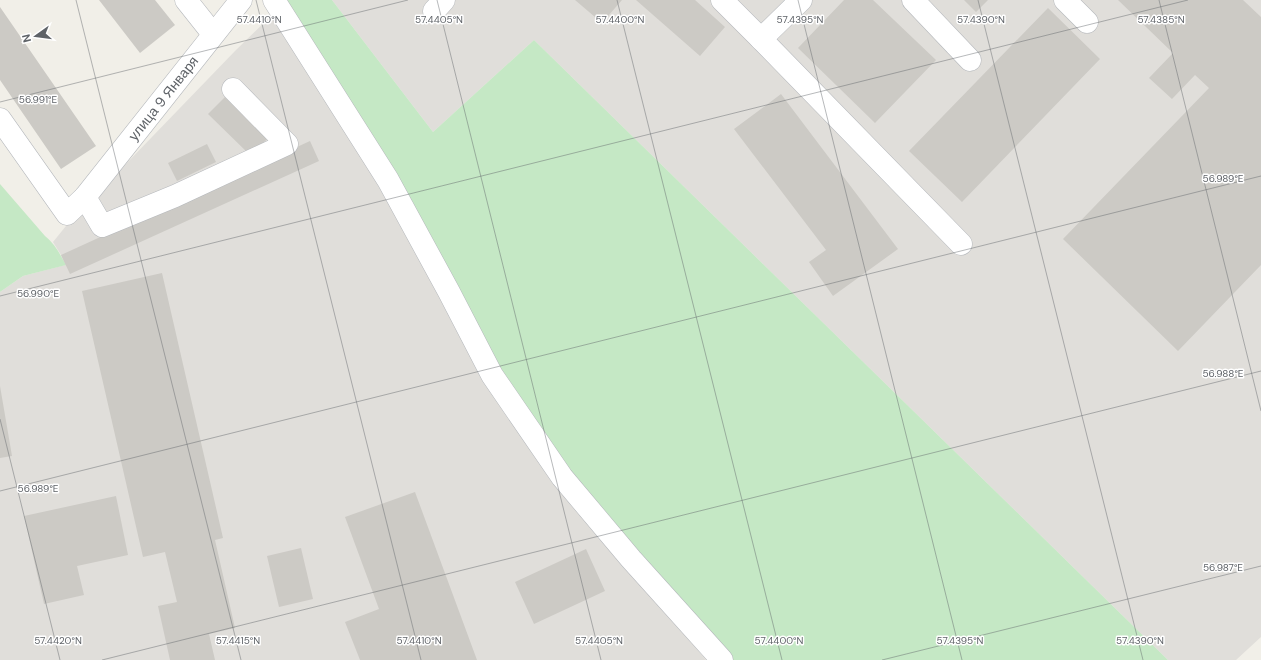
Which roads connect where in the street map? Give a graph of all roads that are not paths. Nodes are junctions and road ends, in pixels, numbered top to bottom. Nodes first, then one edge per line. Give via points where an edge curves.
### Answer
1 (186, 0) edge
2 (241, 0) edge
3 (274, 0) edge
4 (722, 0) edge
5 (801, 0) edge
6 (913, 0) edge
7 (1065, 0) edge
8 (1087, 22) dead end
9 (213, 34) junction
10 (761, 39) junction
11 (970, 60) dead end
12 (233, 89) dead end
13 (0, 119) edge
14 (85, 197) junction
15 (962, 244) dead end
16 (722, 660) edge

1 - 9 street
2 - 9 street, улица 9 Января
3 - 16 street via 388,180 492,376 562,477 631,559
4 - 10 street
5 - 10 street
6 - 11 street
7 - 8 street
9 - 14 street, улица 9 Января
10 - 15 street
12 - 14 street via 287,144 175,196 102,226
13 - 14 street, улица 9 Января via 67,214

